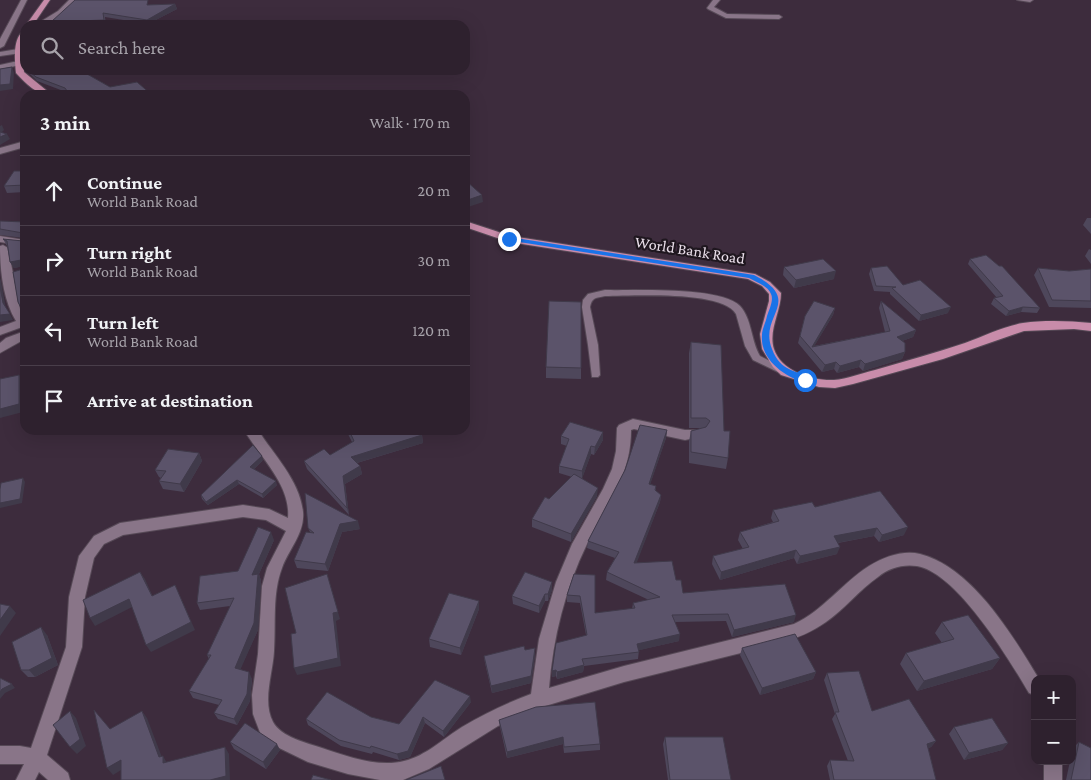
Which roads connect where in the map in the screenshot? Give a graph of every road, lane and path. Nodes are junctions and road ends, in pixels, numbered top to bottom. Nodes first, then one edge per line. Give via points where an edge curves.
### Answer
1 (24, 0) edge
2 (47, 0) edge
3 (73, 0) edge
4 (717, 0) edge
5 (1020, 0) edge
6 (1030, 0) edge
7 (779, 18) dead end
8 (33, 20) edge
9 (46, 20) edge
10 (0, 46) edge
11 (20, 46) edge
12 (18, 51) junction
13 (0, 54) edge
14 (18, 64) junction
15 (0, 67) edge
16 (20, 73) edge
17 (22, 75) edge
18 (40, 90) edge
19 (20, 145) edge
20 (0, 151) edge
21 (470, 226) edge
22 (20, 243) edge
23 (1, 245) edge
24 (7, 274) edge
25 (20, 320) edge
26 (1091, 327) edge
27 (20, 328) edge
28 (0, 331) edge
29 (20, 331) edge
30 (0, 349) edge
31 (785, 372) junction
32 (596, 375) dead end
33 (700, 433) edge
34 (254, 435) edge
35 (294, 528) junction
36 (1031, 680) edge
37 (540, 699) junction
38 (0, 755) edge
39 (37, 758) junction
40 (1053, 765) edge
41 (25, 780) edge
42 (61, 780) edge
43 (1053, 780) edge

1 - 10 street
2 - 8 main road
3 - 9 street
4 - 7 street via 710,8 726,16
5 - 6 street
11 - 12 main road
12 - 13 street
12 - 14 main road
14 - 15 street
14 - 16 main road
17 - 18 main road
19 - 20 street
21 - 31 main road, World Bank Road via 509,239 751,276 774,293 775,301 766,334 768,349
22 - 23 street
23 - 24 street
24 - 25 street via 14,309
26 - 31 main road via 1023,327 939,356 835,384 805,380
27 - 28 street
29 - 30 street
31 - 32 lane via 756,358 739,312 726,300 708,296 605,293 591,296 586,308
33 - 37 street via 685,435 633,424 624,428 618,473 580,543 561,589 546,639
34 - 35 street via 295,504
35 - 37 street via 272,576 261,685 261,710 269,732 284,743 326,759 394,772 410,769 467,733
35 - 39 street via 270,515 243,511 120,529 99,540 87,556 76,597 74,647
36 - 37 street via 1014,651 964,589 934,565 902,558 884,564 818,619 796,630
38 - 39 street via 16,753
39 - 41 street
39 - 42 street
40 - 43 street

